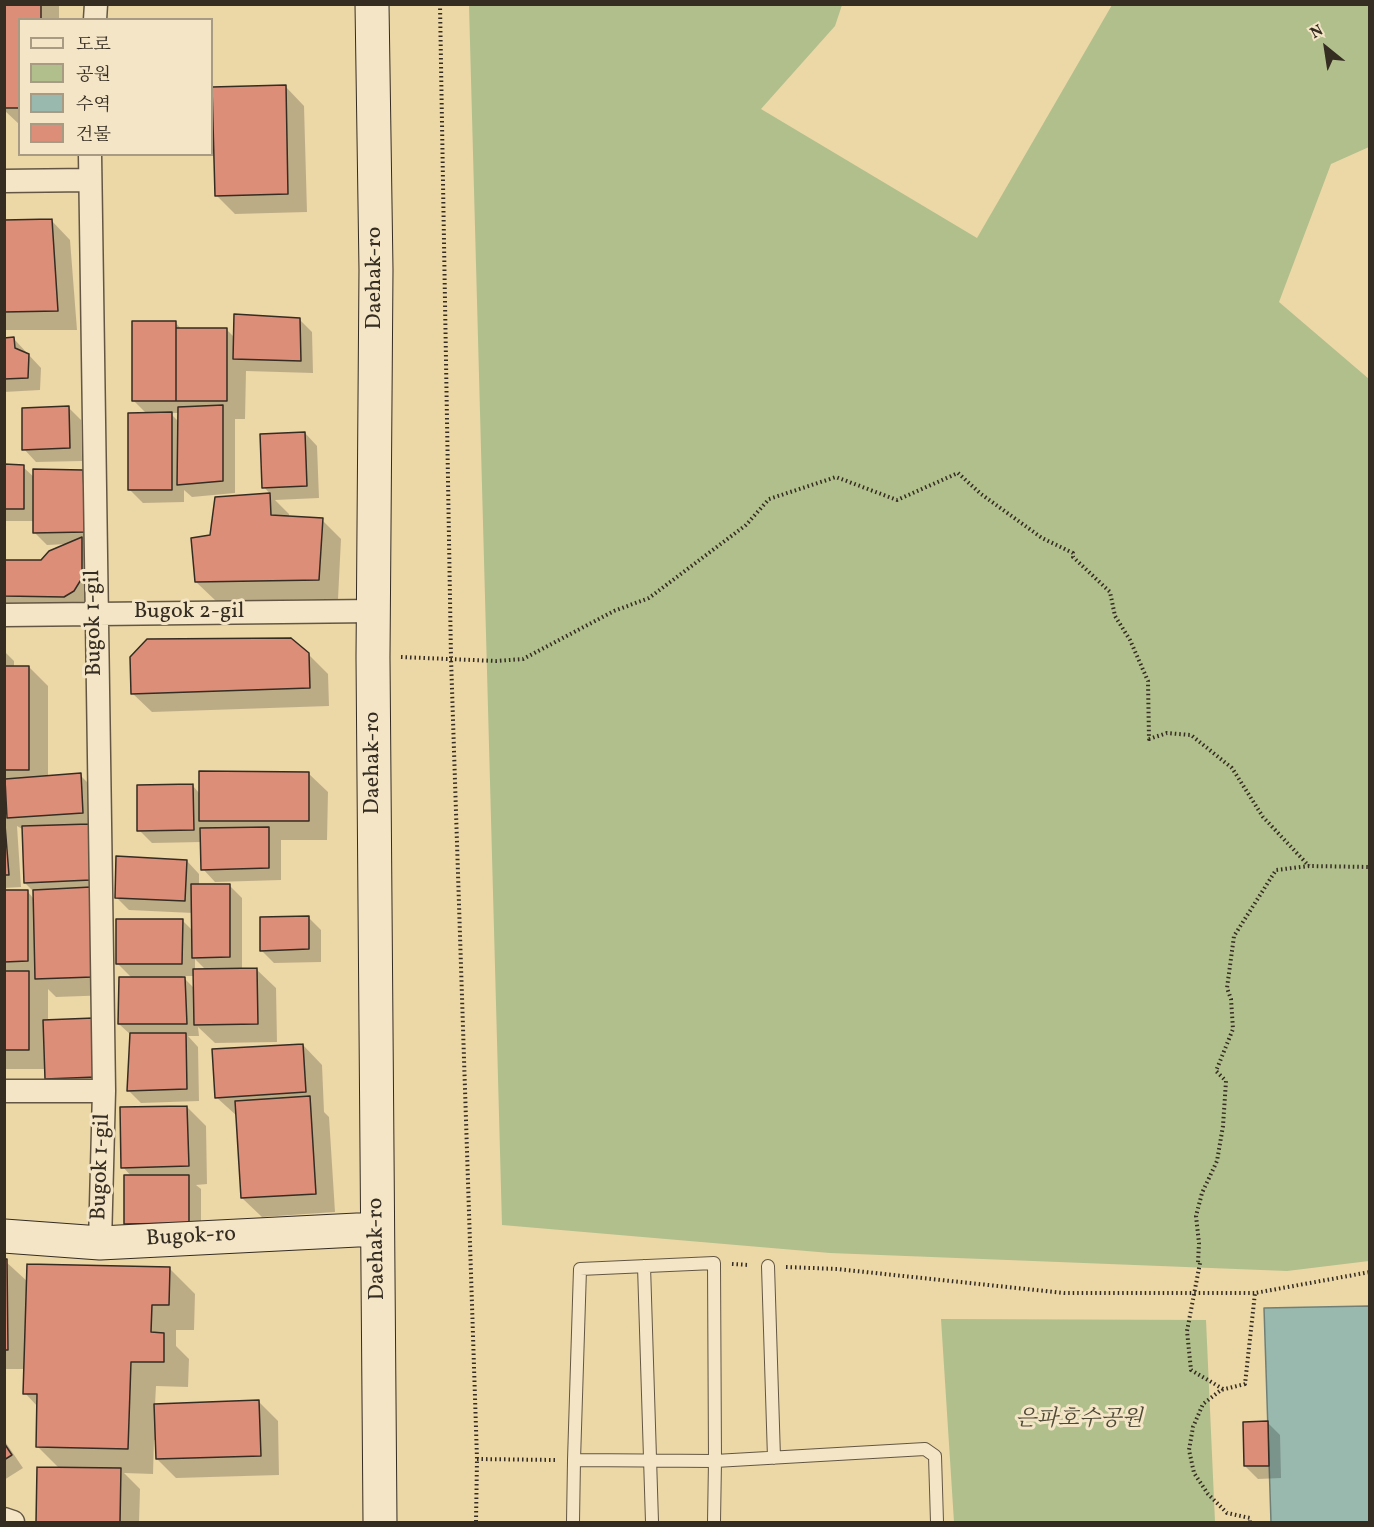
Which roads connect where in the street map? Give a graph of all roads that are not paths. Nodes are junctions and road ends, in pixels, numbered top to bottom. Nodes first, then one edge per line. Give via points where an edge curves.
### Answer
1 (372, 4) edge
2 (90, 156) edge
3 (89, 180) junction
4 (4, 181) edge
5 (374, 611) junction
6 (95, 614) junction
7 (4, 615) edge
8 (4, 1091) edge
9 (104, 1091) junction
10 (377, 1229) junction
11 (4, 1236) edge
12 (99, 1243) junction
13 (644, 1266) junction
14 (768, 1266) dead end
15 (774, 1458) junction
16 (574, 1460) junction
17 (651, 1461) junction
18 (715, 1461) junction
19 (4, 1519) edge
20 (13, 1522) edge
21 (380, 1522) edge
22 (573, 1522) edge
23 (652, 1522) edge
24 (714, 1522) edge
25 (937, 1522) edge

1 - 5 street, Daehak-ro via 376,270
2 - 3 street, Bugok 1-gil
3 - 4 street
3 - 6 street, Bugok 1-gil
5 - 6 street, Bugok 2-gil
5 - 10 street, Daehak-ro
6 - 7 street, Bugok 2-gil
6 - 9 street, Bugok 1-gil
8 - 9 street, Bugok 1-gil
9 - 12 street, Bugok 1-gil
10 - 12 street, Bugok-ro
10 - 21 street, Daehak-ro
11 - 12 street, Bugok-ro
13 - 16 lane via 580,1269
13 - 17 lane
13 - 18 lane via 714,1263
14 - 15 lane
15 - 18 lane
15 - 25 lane via 925,1449 935,1456
16 - 17 lane
16 - 22 lane
17 - 18 lane
17 - 23 lane
18 - 24 lane
19 - 20 street

